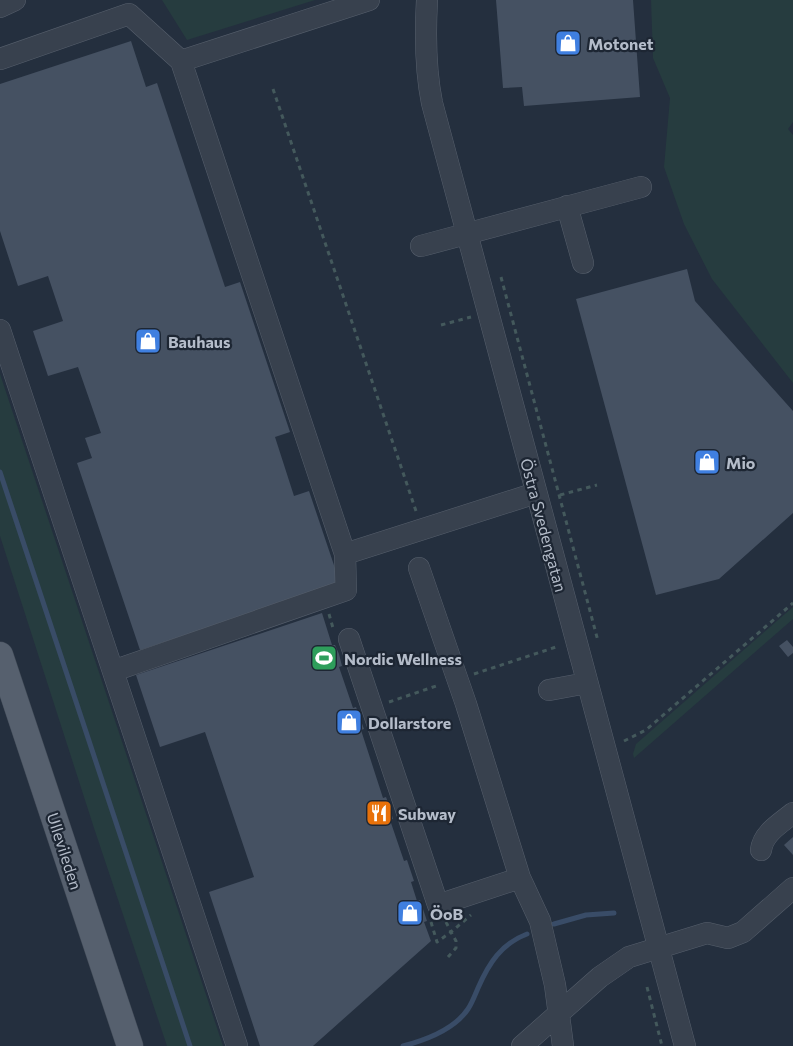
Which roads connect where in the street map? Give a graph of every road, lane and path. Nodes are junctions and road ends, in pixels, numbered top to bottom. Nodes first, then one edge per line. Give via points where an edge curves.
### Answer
1 (15, 0) edge
2 (369, 0) edge
3 (427, 0) edge
4 (0, 7) edge
5 (0, 60) edge
6 (181, 61) junction
7 (273, 88) dead end
8 (641, 187) dead end
9 (567, 206) junction
10 (466, 234) junction
11 (421, 246) dead end
12 (583, 263) dead end
13 (500, 273) dead end
14 (0, 330) edge
15 (597, 485) dead end
16 (536, 493) junction
17 (560, 495) junction
18 (422, 530) junction
19 (345, 554) junction
20 (419, 567) dead end
21 (793, 603) edge
22 (349, 639) dead end
23 (600, 646) dead end
24 (0, 655) edge
25 (113, 670) junction
26 (587, 683) junction
27 (549, 690) dead end
28 (622, 731) dead end
29 (793, 813) edge
30 (761, 850) dead end
31 (520, 878) junction
32 (793, 888) edge
33 (451, 932) dead end
34 (658, 947) junction
35 (448, 957) dead end
36 (647, 986) dead end
37 (558, 1016) junction
38 (130, 1046) edge
39 (237, 1046) edge
40 (522, 1046) edge
41 (563, 1046) edge
42 (662, 1046) edge
43 (685, 1046) edge

1 - 4 street
2 - 6 street
3 - 10 street, Östra Svedengatan via 427,76
5 - 6 street via 129,14
6 - 19 street
7 - 18 path
8 - 9 street
9 - 10 street
9 - 12 street
10 - 11 street
10 - 16 street, Östra Svedengatan
13 - 17 path
14 - 25 street
15 - 17 path
16 - 18 street
16 - 26 street, Östra Svedengatan
17 - 23 path
18 - 19 street
19 - 25 street via 346,590
20 - 31 street
21 - 28 path via 646,730 624,741
22 - 31 street via 438,905
24 - 38 main road, Ullevileden
25 - 39 street
26 - 27 street
26 - 34 street, Östra Svedengatan
29 - 30 street via 767,835
31 - 37 street via 540,921
32 - 34 street via 743,932 728,938 707,933
33 - 35 path via 456,948
34 - 37 street via 621,962
34 - 43 street, Östra Svedengatan
36 - 42 path
37 - 40 street
37 - 41 street

